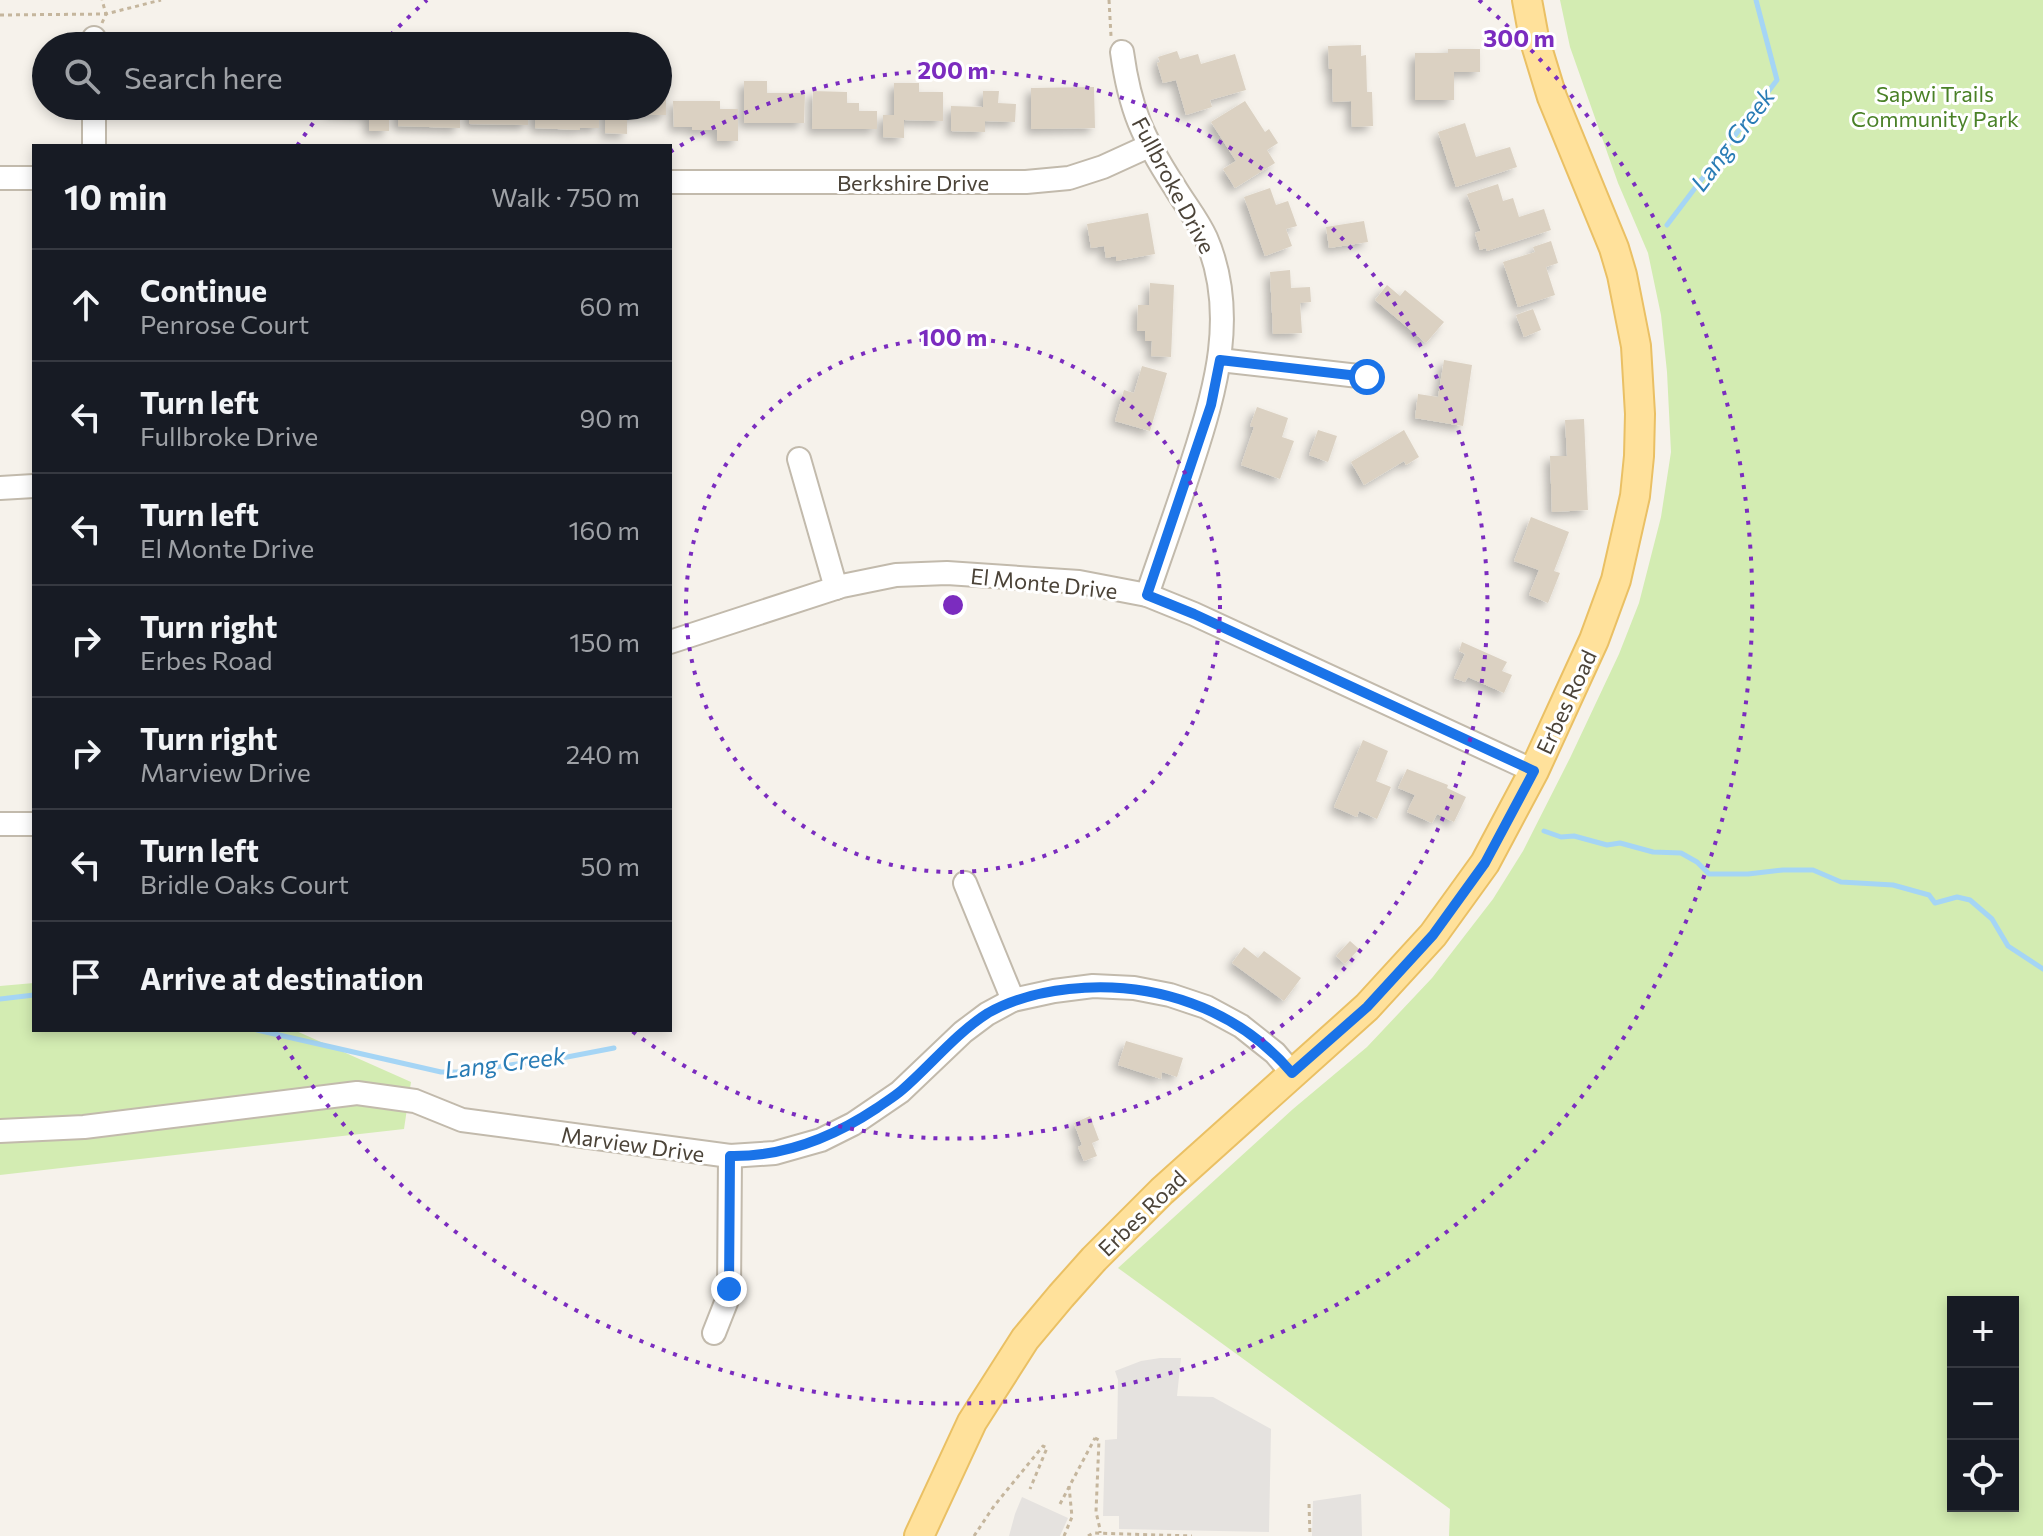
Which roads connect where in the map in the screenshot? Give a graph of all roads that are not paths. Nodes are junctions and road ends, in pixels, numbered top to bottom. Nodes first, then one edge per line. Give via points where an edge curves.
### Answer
1 (1527, 0) edge
2 (1122, 52) road end
3 (94, 120) edge
4 (94, 144) edge
5 (1149, 146) junction
6 (0, 178) edge
7 (32, 178) edge
8 (672, 182) edge
9 (1220, 360) junction
10 (1367, 377) dead end
11 (799, 459) dead end
12 (32, 486) edge
13 (0, 488) edge
14 (836, 588) junction
15 (1147, 595) junction
16 (672, 641) edge
17 (1534, 771) junction
18 (0, 824) edge
19 (32, 824) edge
20 (965, 883) dead end
21 (1013, 1000) junction
22 (1292, 1073) junction
23 (0, 1131) edge
24 (730, 1156) junction
25 (714, 1333) dead end
26 (919, 1536) edge

1 - 17 main road, Erbes Road via 1552,97 1622,275 1636,346 1640,414 1635,496 1616,580
2 - 5 street, Fullbroke Drive via 1134,112
3 - 4 street
5 - 8 street, Berkshire Drive via 1069,178 1026,182
5 - 9 street, Fullbroke Drive via 1213,256 1222,301
6 - 7 street
9 - 10 street
9 - 15 street, Fullbroke Drive via 1211,405
11 - 14 street
12 - 13 street
14 - 15 street, El Monte Drive via 896,575 947,573 1079,582
14 - 16 street, El Monte Drive
15 - 17 street, El Monte Drive
17 - 22 main road, Erbes Road via 1485,863 1433,935 1367,1007
18 - 19 street
20 - 21 street
21 - 22 street, Marview Drive via 1093,986 1170,995 1241,1026
21 - 24 street, Marview Drive via 963,1032 900,1092 853,1124 775,1153
22 - 26 main road, Erbes Road via 1152,1200 1025,1339 972,1422
23 - 24 street, Marview Drive via 84,1127 357,1093 415,1101 462,1120
24 - 25 street via 729,1295

